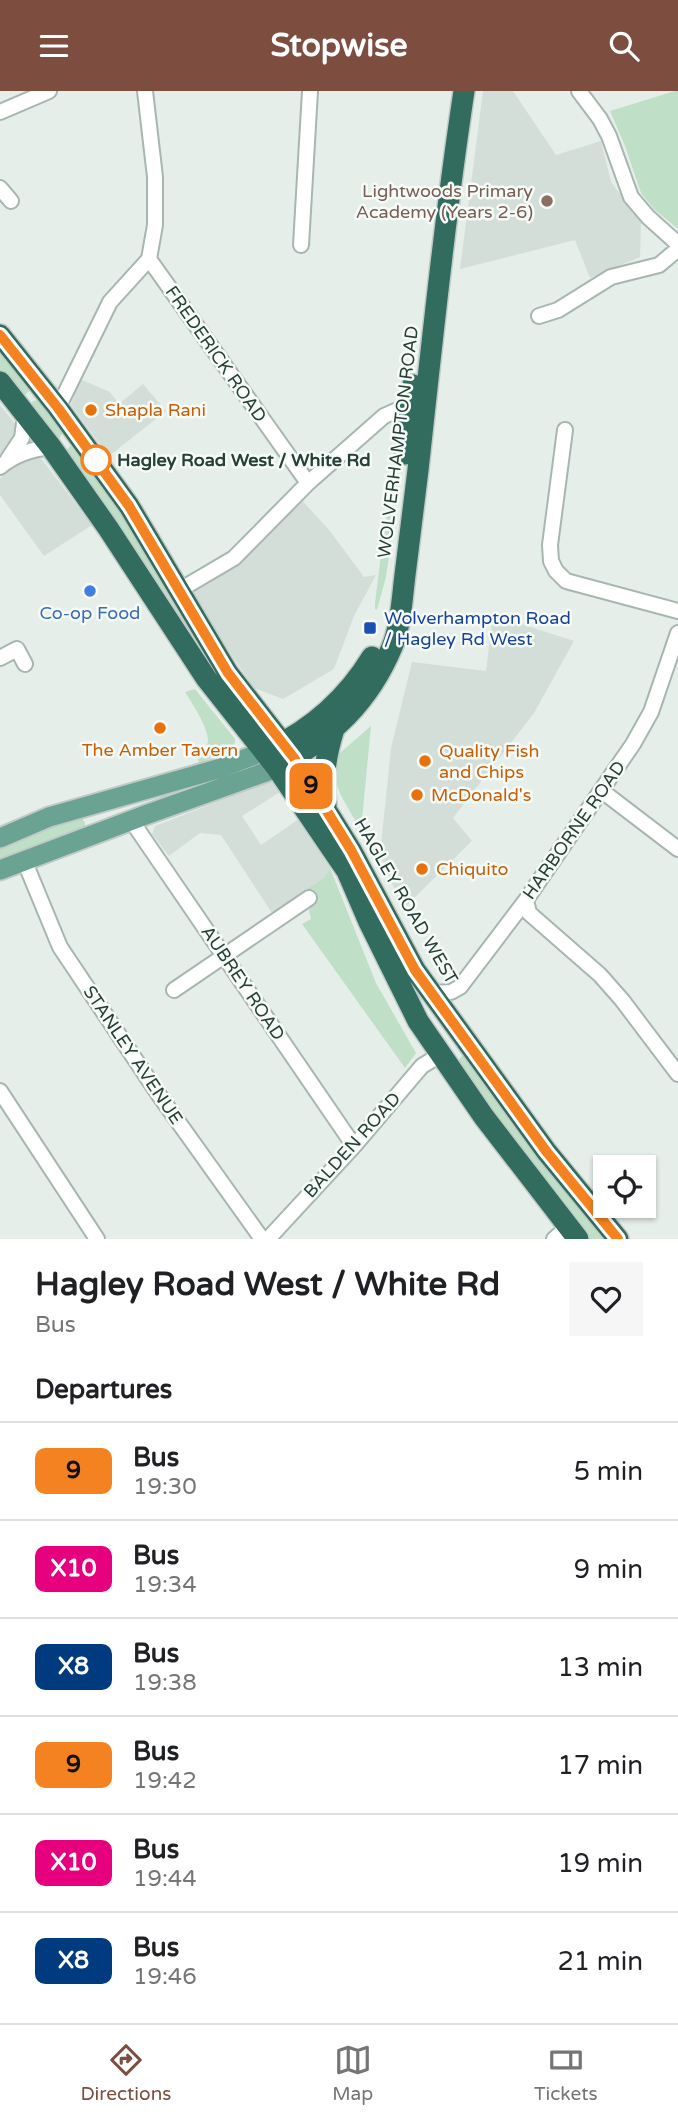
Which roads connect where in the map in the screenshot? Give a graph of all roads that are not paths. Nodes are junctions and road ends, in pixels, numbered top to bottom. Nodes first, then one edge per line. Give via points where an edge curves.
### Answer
1 (49, 91) edge
2 (145, 91) edge
3 (310, 91) edge
4 (449, 91) edge
5 (464, 91) edge
6 (579, 91) edge
7 (0, 111) edge
8 (0, 188) edge
9 (11, 201) dead end
10 (301, 245) dead end
11 (678, 246) edge
12 (149, 259) junction
13 (539, 316) dead end
14 (0, 335) edge
15 (0, 382) edge
16 (53, 402) junction
17 (417, 409) junction
18 (25, 416) junction
19 (70, 426) junction
20 (565, 430) dead end
21 (51, 447) junction
22 (4, 464) edge
23 (308, 482) junction
24 (178, 591) junction
25 (678, 611) edge
26 (678, 633) edge
27 (0, 658) edge
28 (25, 664) dead end
29 (334, 729) junction
30 (280, 755) junction
31 (143, 790) junction
32 (602, 791) junction
33 (96, 803) junction
34 (327, 811) junction
35 (139, 817) junction
36 (108, 829) junction
37 (0, 838) edge
38 (678, 849) edge
39 (24, 860) junction
40 (0, 870) edge
41 (526, 900) junction
42 (303, 907) dead end
43 (224, 954) junction
44 (174, 990) dead end
45 (432, 993) junction
46 (466, 1047) junction
47 (440, 1055) junction
48 (419, 1069) junction
49 (678, 1074) edge
50 (456, 1078) junction
51 (0, 1091) edge
52 (354, 1146) junction
53 (567, 1235) edge
54 (97, 1239) edge
55 (262, 1239) edge
56 (268, 1239) edge
57 (618, 1239) edge

1 - 7 street
2 - 12 street via 155,177 155,225
3 - 10 street
4 - 17 highway, WOLVERHAMPTON ROAD via 434,196
5 - 17 highway, WOLVERHAMPTON ROAD
6 - 11 street via 609,136 631,197
8 - 9 street
11 - 13 street via 659,265 611,277 578,299 556,304
12 - 16 street via 110,302
12 - 23 street, FREDERICK ROAD
14 - 16 highway, HAGLEY ROAD WEST
15 - 18 highway, HAGLEY ROAD WEST
16 - 18 highway via 36,394 29,396
16 - 19 highway, HAGLEY ROAD WEST
17 - 23 street via 400,409 384,416
17 - 29 highway, WOLVERHAMPTON ROAD via 397,634 364,698
17 - 30 highway, WOLVERHAMPTON ROAD via 383,634 367,666 338,703
18 - 21 highway, HAGLEY ROAD WEST
18 - 22 street via 22,438
19 - 21 highway via 64,444
19 - 24 highway, HAGLEY ROAD WEST via 129,506
20 - 25 street via 550,541 556,571 566,581
21 - 22 street via 28,451
21 - 30 highway, HAGLEY ROAD WEST via 206,678
23 - 24 street via 233,558
24 - 30 highway, HAGLEY ROAD WEST
26 - 32 street, HARBORNE ROAD via 651,712
27 - 28 street via 17,649
29 - 30 highway, WOLVERHAMPTON ROAD
29 - 34 highway via 326,754
30 - 31 main road
30 - 34 highway, HAGLEY ROAD WEST
30 - 35 main road
30 - 47 highway, HAGLEY ROAD WEST via 346,871 407,1001
31 - 33 main road
31 - 35 main road via 151,806
32 - 38 street
32 - 41 street, HARBORNE ROAD
33 - 36 main road via 99,820
33 - 37 main road
34 - 45 highway, HAGLEY ROAD WEST
35 - 36 main road
35 - 43 street, AUBREY ROAD
36 - 39 main road
39 - 40 main road
39 - 55 street, STANLEY AVENUE via 60,947
41 - 45 street, HARBORNE ROAD via 460,987
41 - 49 street via 529,913 622,1000
42 - 43 street
43 - 44 street
43 - 52 street, AUBREY ROAD
45 - 46 highway, HAGLEY ROAD WEST
46 - 47 highway via 453,1047
46 - 50 highway via 455,1051
46 - 57 highway, HAGLEY ROAD WEST
47 - 48 street, BALDEN ROAD
47 - 50 highway, HAGLEY ROAD WEST
48 - 50 street via 435,1069
48 - 52 street, BALDEN ROAD
50 - 53 highway, HAGLEY ROAD WEST
51 - 54 street
52 - 56 street, BALDEN ROAD

